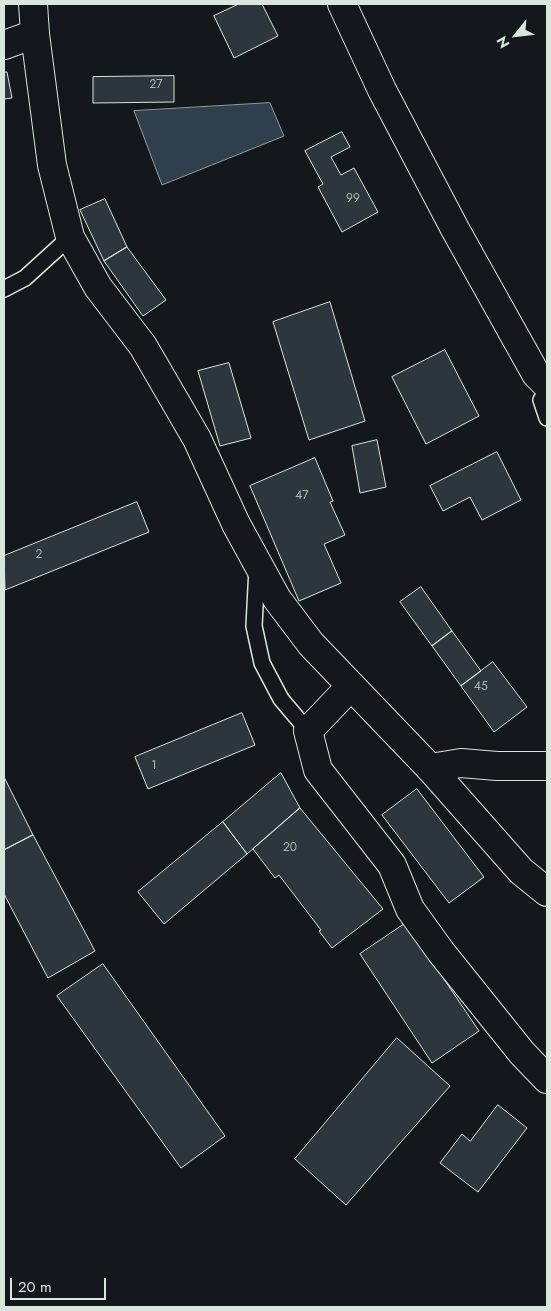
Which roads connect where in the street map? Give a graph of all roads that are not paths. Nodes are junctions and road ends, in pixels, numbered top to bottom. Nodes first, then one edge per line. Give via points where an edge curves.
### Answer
1 (33, 4) edge
2 (342, 4) edge
3 (35, 34) junction
4 (4, 45) edge
5 (70, 237) junction
6 (4, 290) edge
7 (547, 385) edge
8 (547, 390) edge
9 (547, 418) edge
10 (257, 562) junction
11 (350, 687) junction
12 (308, 731) junction
13 (547, 766) edge
14 (430, 768) junction
15 (547, 892) edge
16 (547, 1079) edge

1 - 3 street
2 - 7 street via 382,90 455,229 536,374
3 - 4 street
3 - 5 street via 52,165
5 - 6 lane via 24,278
5 - 10 street via 98,287 143,346 197,439
8 - 9 lane via 541,400
10 - 11 street via 277,599 311,644
10 - 12 lane via 254,626 262,663 281,699
11 - 12 street
11 - 14 street
12 - 16 street via 318,770 392,865 410,909 522,1053
13 - 14 street via 461,763
14 - 15 street via 521,871

